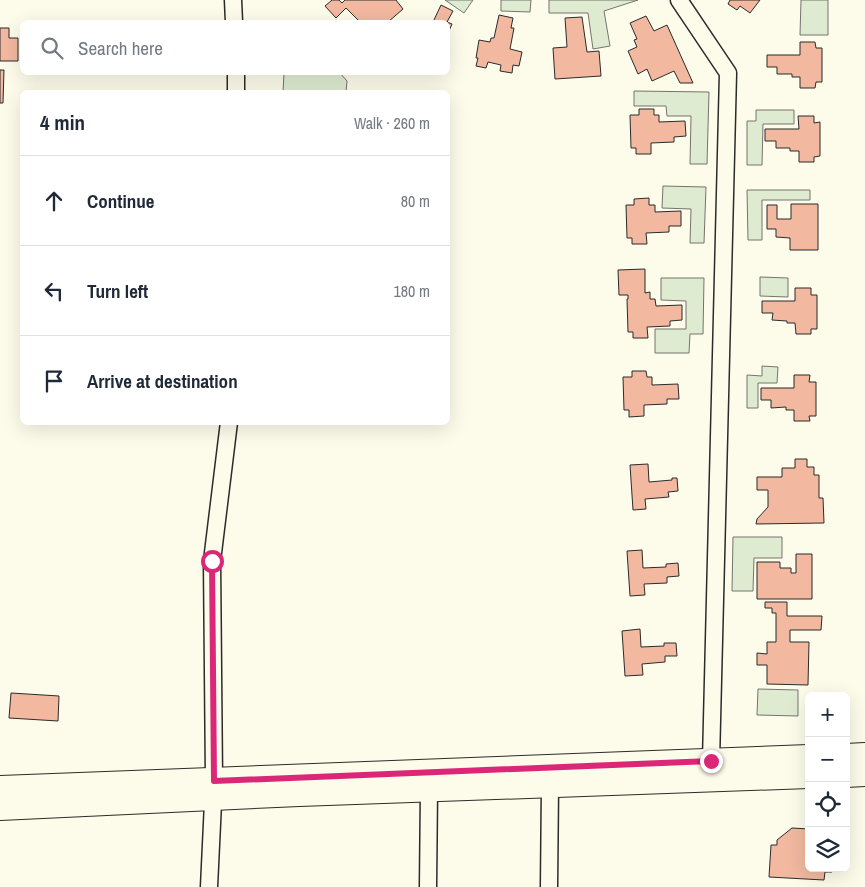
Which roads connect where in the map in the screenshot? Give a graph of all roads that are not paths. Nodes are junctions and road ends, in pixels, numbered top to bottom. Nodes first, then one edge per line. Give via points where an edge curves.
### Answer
1 (233, 0) edge
2 (679, 0) edge
3 (234, 20) edge
4 (236, 75) edge
5 (236, 90) edge
6 (229, 425) edge
7 (865, 755) edge
8 (850, 756) edge
9 (805, 757) edge
10 (711, 761) junction
11 (865, 774) edge
12 (850, 775) edge
13 (805, 776) edge
14 (550, 785) junction
15 (0, 788) edge
16 (214, 789) junction
17 (429, 789) junction
18 (0, 808) edge
19 (209, 887) edge
20 (428, 887) edge
21 (549, 887) edge

1 - 3 street
2 - 10 street via 728,73
4 - 5 street
6 - 16 street via 212,561
7 - 8 main road
9 - 10 main road
10 - 16 main road
11 - 12 main road
13 - 14 main road
14 - 17 main road
14 - 21 street
15 - 16 main road
16 - 17 main road
16 - 18 main road
16 - 19 street
17 - 20 street

